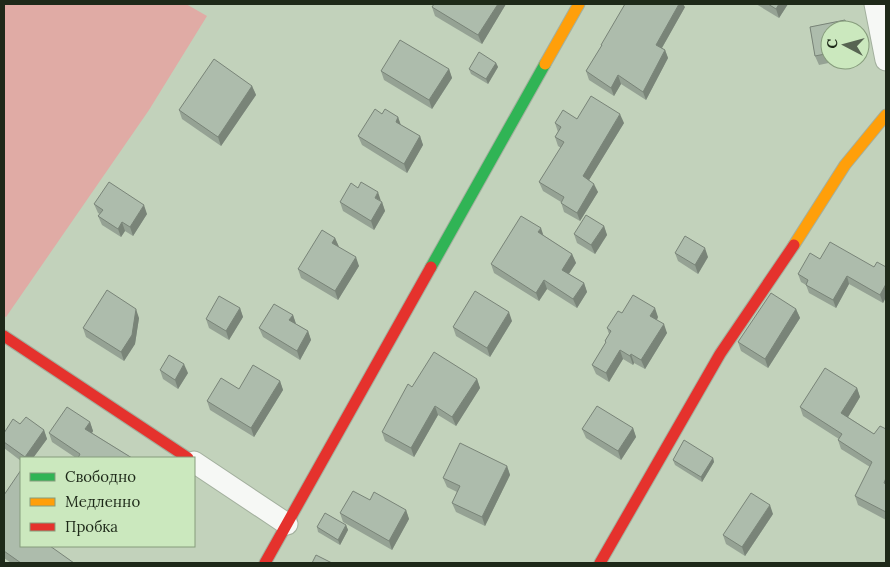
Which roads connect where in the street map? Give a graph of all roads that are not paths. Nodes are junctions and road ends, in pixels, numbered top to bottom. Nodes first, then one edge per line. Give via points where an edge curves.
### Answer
1 (579, 4) edge
2 (875, 4) edge
3 (886, 60) edge
4 (886, 115) edge
5 (4, 336) edge
6 (186, 457) edge
7 (195, 463) edge
8 (287, 524) junction
9 (265, 563) edge
10 (600, 563) edge

1 - 8 street
2 - 3 street
4 - 10 street via 845,165 720,354
5 - 6 street
7 - 8 street
8 - 9 street

